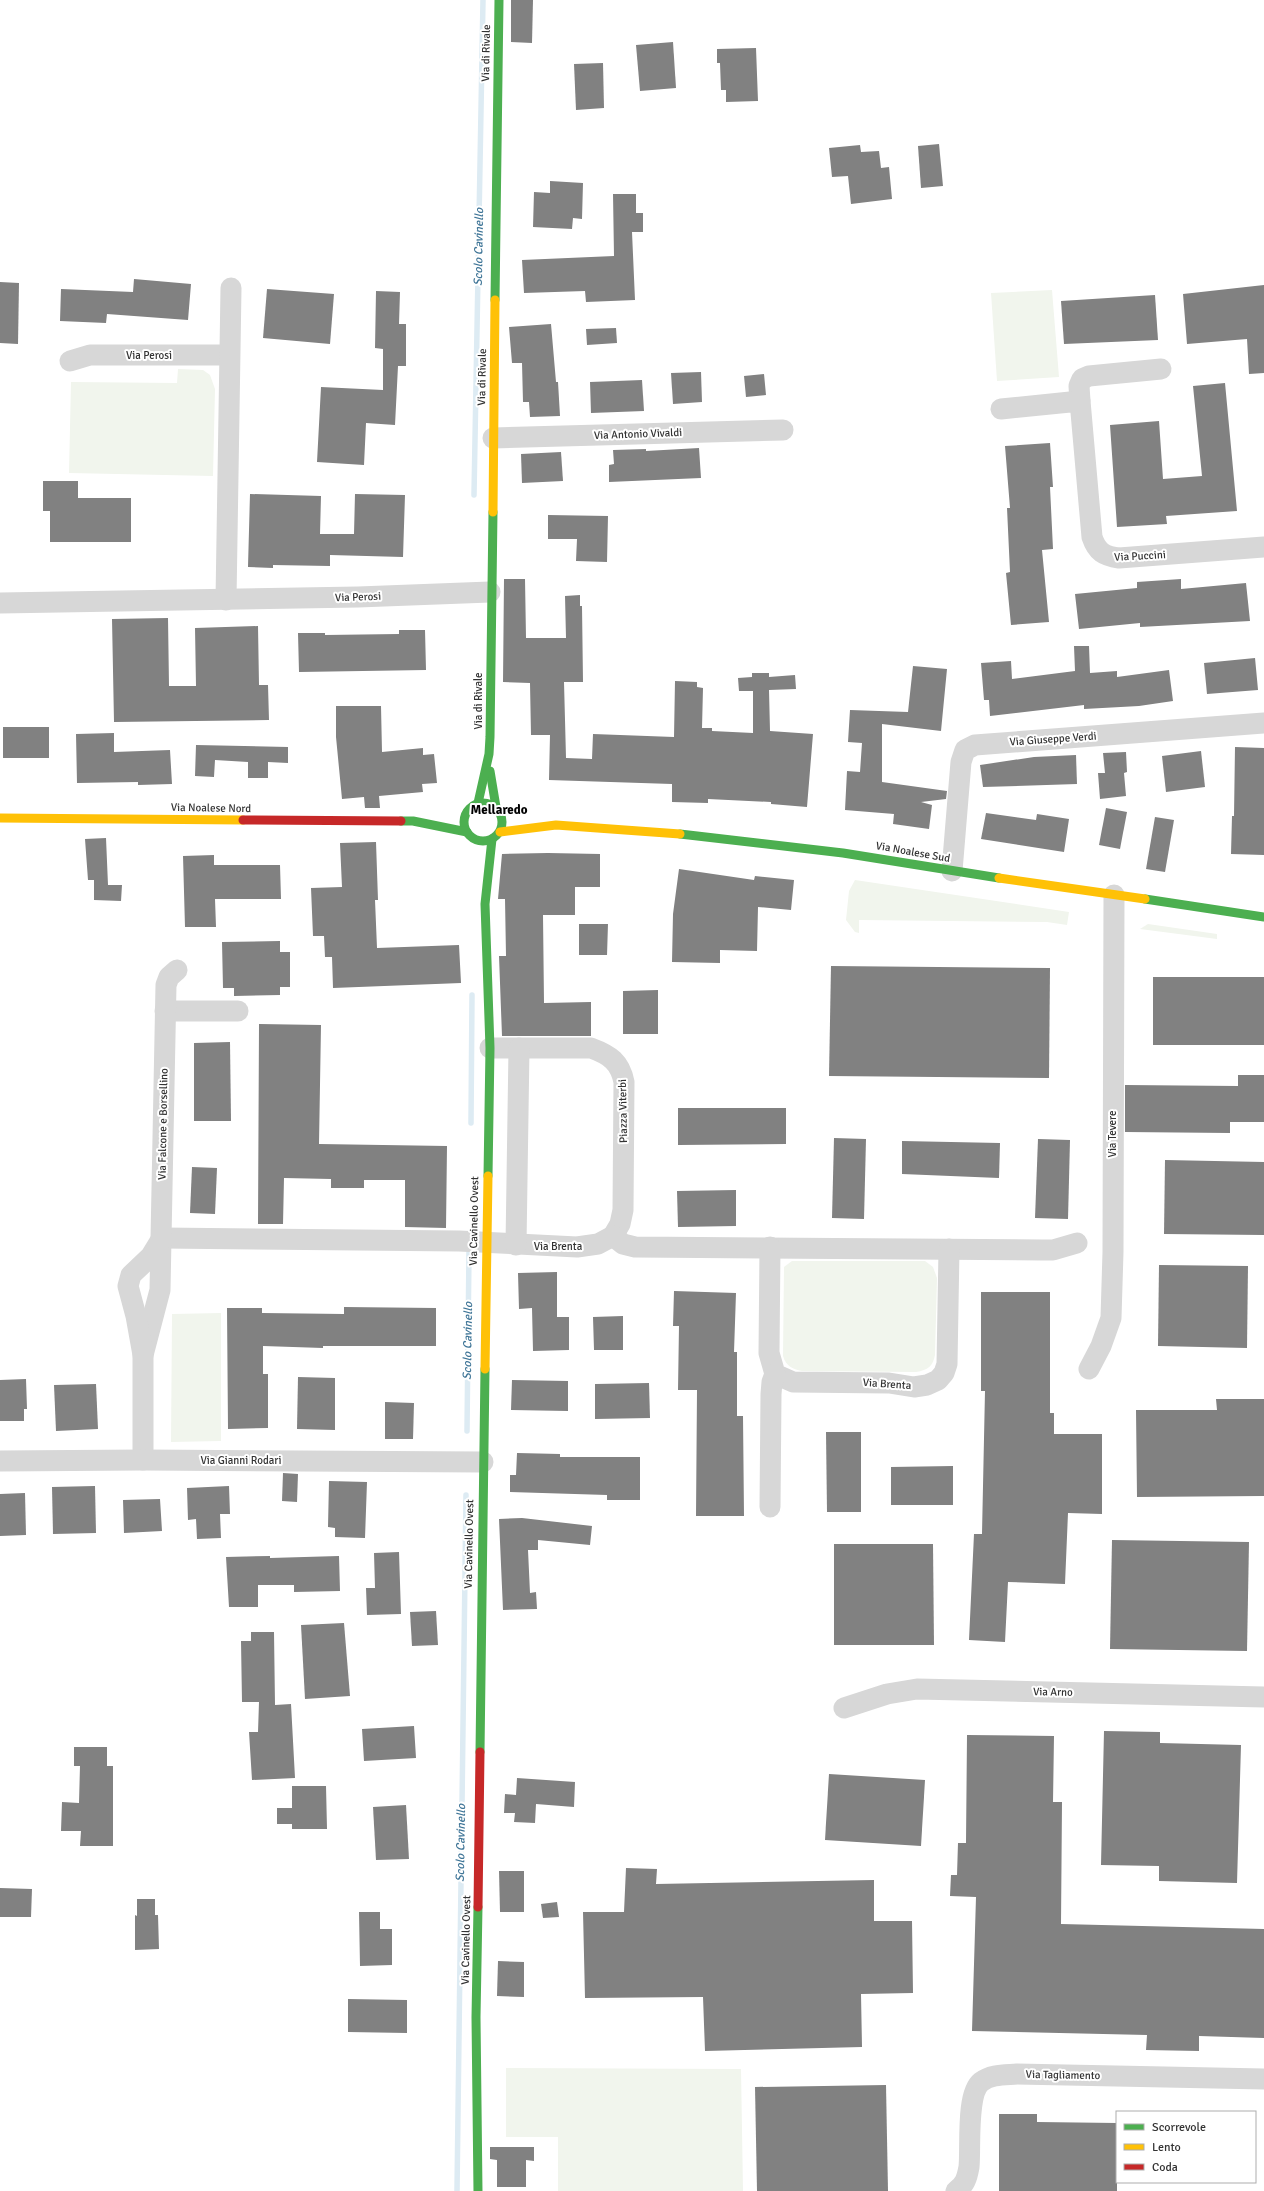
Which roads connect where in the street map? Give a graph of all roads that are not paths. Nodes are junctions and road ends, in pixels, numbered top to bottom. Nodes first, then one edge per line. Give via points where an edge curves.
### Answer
1 (499, 0) edge
2 (231, 288) dead end
3 (229, 355) junction
4 (70, 361) dead end
5 (1161, 369) dead end
6 (1080, 401) junction
7 (1001, 409) dead end
8 (783, 430) dead end
9 (493, 438) junction
10 (1264, 547) edge
11 (490, 592) junction
12 (226, 600) junction
13 (0, 603) edge
14 (1264, 723) edge
15 (489, 754) junction
16 (478, 803) junction
17 (498, 809) junction
18 (513, 814) dead end
19 (458, 817) junction
20 (0, 818) edge
21 (528, 818) dead end
22 (421, 822) junction
23 (556, 825) junction
24 (467, 832) junction
25 (500, 832) junction
26 (492, 839) junction
27 (479, 862) dead end
28 (952, 871) junction
29 (1114, 895) junction
30 (485, 898) junction
31 (1264, 917) edge
32 (177, 970) dead end
33 (165, 1011) junction
34 (238, 1011) dead end
35 (490, 1048) junction
36 (519, 1048) junction
37 (613, 1236) junction
38 (162, 1238) junction
39 (486, 1243) junction
40 (1077, 1243) dead end
41 (516, 1245) junction
42 (770, 1247) junction
43 (949, 1249) junction
44 (144, 1355) junction
45 (1089, 1369) dead end
46 (775, 1374) junction
47 (143, 1460) junction
48 (0, 1461) edge
49 (483, 1462) junction
50 (770, 1507) dead end
51 (1264, 1697) edge
52 (844, 1708) dead end
53 (1264, 2079) edge
54 (478, 2191) edge
55 (956, 2191) edge

1 - 9 street, Via di Rivale
2 - 3 street
3 - 4 street, Via Perosi via 90,355
3 - 12 street
5 - 6 street, Via Puccini via 1089,376 1082,379 1079,386
6 - 7 street
6 - 10 street, Via Puccini via 1092,536 1095,548 1106,557
8 - 9 street, Via Antonio Vivaldi
9 - 11 street, Via di Rivale
11 - 12 street, Via Perosi
11 - 15 street, Via di Rivale
12 - 13 street, Via Perosi
14 - 28 street, Via Giuseppe Verdi via 975,745 965,750 961,762
15 - 16 street, Via di Rivale
15 - 17 street, Via di Rivale via 492,794
16 - 17 street via 490,804
16 - 19 street
17 - 18 street
17 - 25 street via 502,817
19 - 22 street, Via Noalese Nord
19 - 24 street
20 - 22 street, Via Noalese Nord
21 - 23 street, Via Noalese Sud
22 - 24 street, Via Noalese Nord
23 - 25 street, Via Noalese Sud
23 - 28 street, Via Noalese Sud via 688,835 844,853
24 - 26 street via 475,842
25 - 26 street
26 - 30 street, Via Cavinello Ovest
27 - 30 street, Via Cavinello Ovest
28 - 29 street, Via Noalese Sud
29 - 31 street, Via Noalese Sud
29 - 45 street, Via Tevere via 1111,1318
30 - 35 street, Via Cavinello Ovest
32 - 33 street, Via Falcone e Borsellino via 169,977 166,985
33 - 34 street
33 - 38 street, Via Falcone e Borsellino
35 - 36 street, Piazza Viterbi
35 - 39 street, Via Cavinello Ovest
36 - 37 street, Piazza Viterbi via 592,1048 616,1061 622,1071 623,1210 620,1224
36 - 41 street
37 - 41 street, Via Brenta via 598,1244 577,1248
37 - 42 street via 623,1244 635,1247
38 - 39 street, Via Brenta
38 - 44 street, Via Falcone e Borsellino via 158,1301
38 - 44 street, Via Falcone e Borsellino via 150,1256 131,1275 128,1286
39 - 41 street, Via Brenta
39 - 49 street, Via Cavinello Ovest
40 - 43 street via 1053,1250
42 - 43 street via 915,1251
42 - 46 street via 769,1353
43 - 46 street, Via Brenta via 947,1364 938,1380 914,1387 889,1383 793,1382
44 - 47 street, Via Falcone e Borsellino
46 - 50 street via 772,1382
47 - 48 street, Via Gianni Rodari
47 - 49 street, Via Gianni Rodari
49 - 54 street, Via Cavinello Ovest via 476,2017
51 - 52 street, Via Arno via 917,1689 887,1694
53 - 55 street, Via Tagliamento via 1017,2074 990,2076 980,2082 973,2095 967,2179

